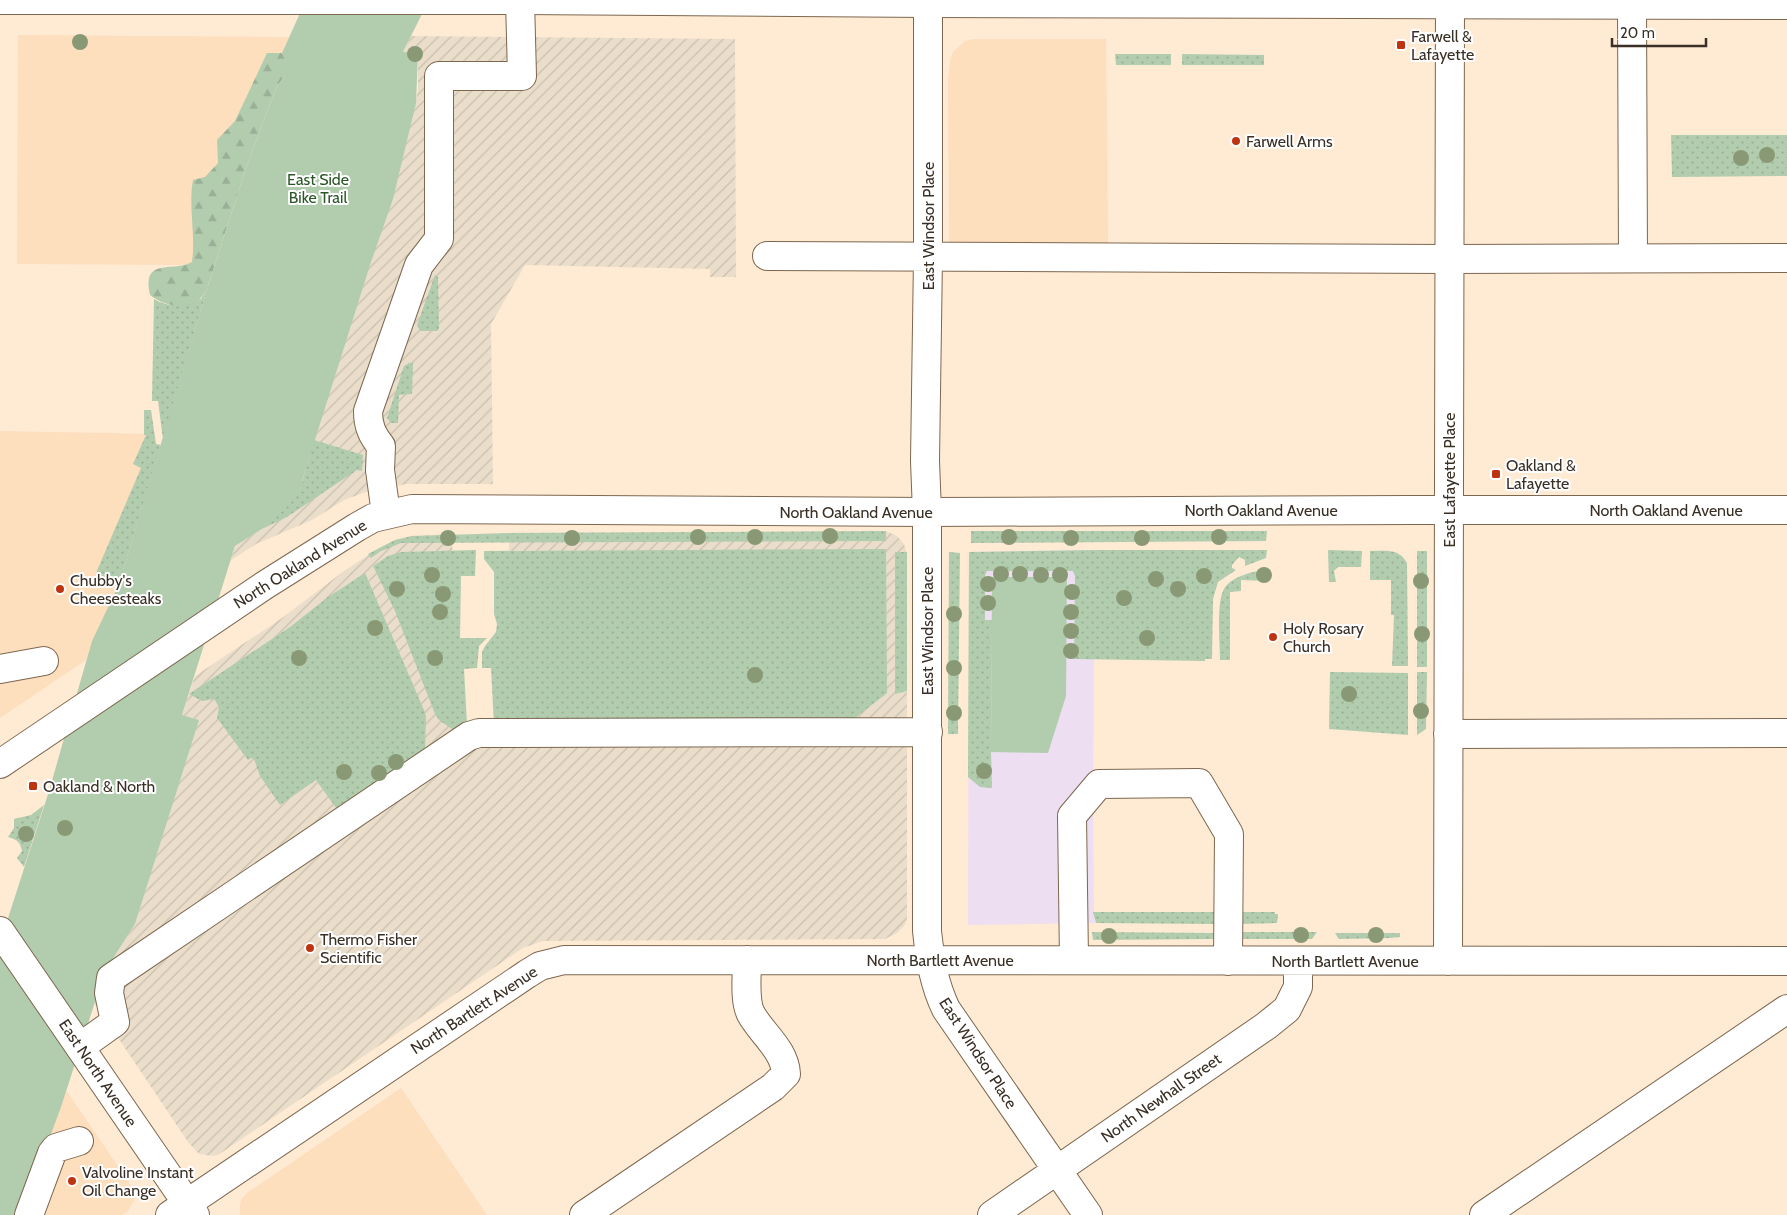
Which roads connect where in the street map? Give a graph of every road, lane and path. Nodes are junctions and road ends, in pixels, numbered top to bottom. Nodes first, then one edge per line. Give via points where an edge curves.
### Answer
1 (0, 0) edge
2 (306, 0) edge
3 (520, 0) edge
4 (428, 1) edge
5 (928, 2) edge
6 (1450, 2) edge
7 (1542, 2) edge
8 (1787, 4) edge
9 (1632, 5) junction
10 (766, 256) dead end
11 (928, 257) junction
12 (1633, 258) junction
13 (1787, 258) edge
14 (1449, 260) junction
15 (1449, 510) junction
16 (1787, 510) edge
17 (927, 512) junction
18 (386, 514) junction
19 (44, 661) dead end
20 (0, 668) edge
21 (928, 732) junction
22 (1787, 733) edge
23 (1448, 734) junction
24 (0, 764) edge
25 (1, 933) edge
26 (747, 960) junction
27 (930, 960) junction
28 (1074, 960) junction
29 (1228, 961) junction
30 (1298, 961) junction
31 (1448, 961) junction
32 (1787, 962) edge
33 (1787, 1009) edge
34 (80, 1047) junction
35 (79, 1141) dead end
36 (1057, 1170) junction
37 (184, 1211) edge
38 (30, 1215) edge
39 (584, 1215) edge
40 (992, 1215) edge
41 (1088, 1215) edge
42 (1484, 1215) edge

1 - 2 street
2 - 4 street
3 - 4 street
3 - 5 street
3 - 18 street via 522,76 439,76 438,239 419,265 368,411 368,423 381,446 380,470
5 - 6 street
5 - 11 street, East Windsor Place
6 - 7 street
6 - 14 street, East Lafayette Place
7 - 9 street
8 - 9 street
9 - 12 street
10 - 11 street
11 - 14 street
11 - 17 street, East Windsor Place
12 - 13 street
12 - 14 street
14 - 15 street, East Lafayette Place
15 - 16 street, North Oakland Avenue
15 - 17 street, North Oakland Avenue
15 - 23 street, East Lafayette Place
17 - 18 street, North Oakland Avenue via 412,510
17 - 21 street, East Windsor Place
18 - 24 street, North Oakland Avenue via 357,527 212,620
19 - 20 street
21 - 27 street, East Windsor Place
21 - 34 street via 479,733 468,736 111,978 109,993 115,1022
22 - 23 street
23 - 31 street, East Lafayette Place
25 - 34 street, East North Avenue
26 - 27 street, North Bartlett Avenue
26 - 37 street, North Bartlett Avenue via 564,960 540,966
26 - 39 street via 750,1013 780,1054 786,1065 786,1074 773,1087
27 - 28 street, North Bartlett Avenue
27 - 36 street, East Windsor Place via 946,1009
28 - 29 street, North Bartlett Avenue
28 - 29 street via 1072,816 1099,784 1199,783 1229,834
29 - 30 street, North Bartlett Avenue
30 - 31 street, North Bartlett Avenue
30 - 36 street, North Newhall Street via 1298,987 1287,1009
31 - 32 street, North Bartlett Avenue
33 - 42 street
34 - 37 street, East North Avenue
35 - 38 street via 56,1148 52,1153
36 - 40 street, North Newhall Street
36 - 41 street, East Windsor Place

